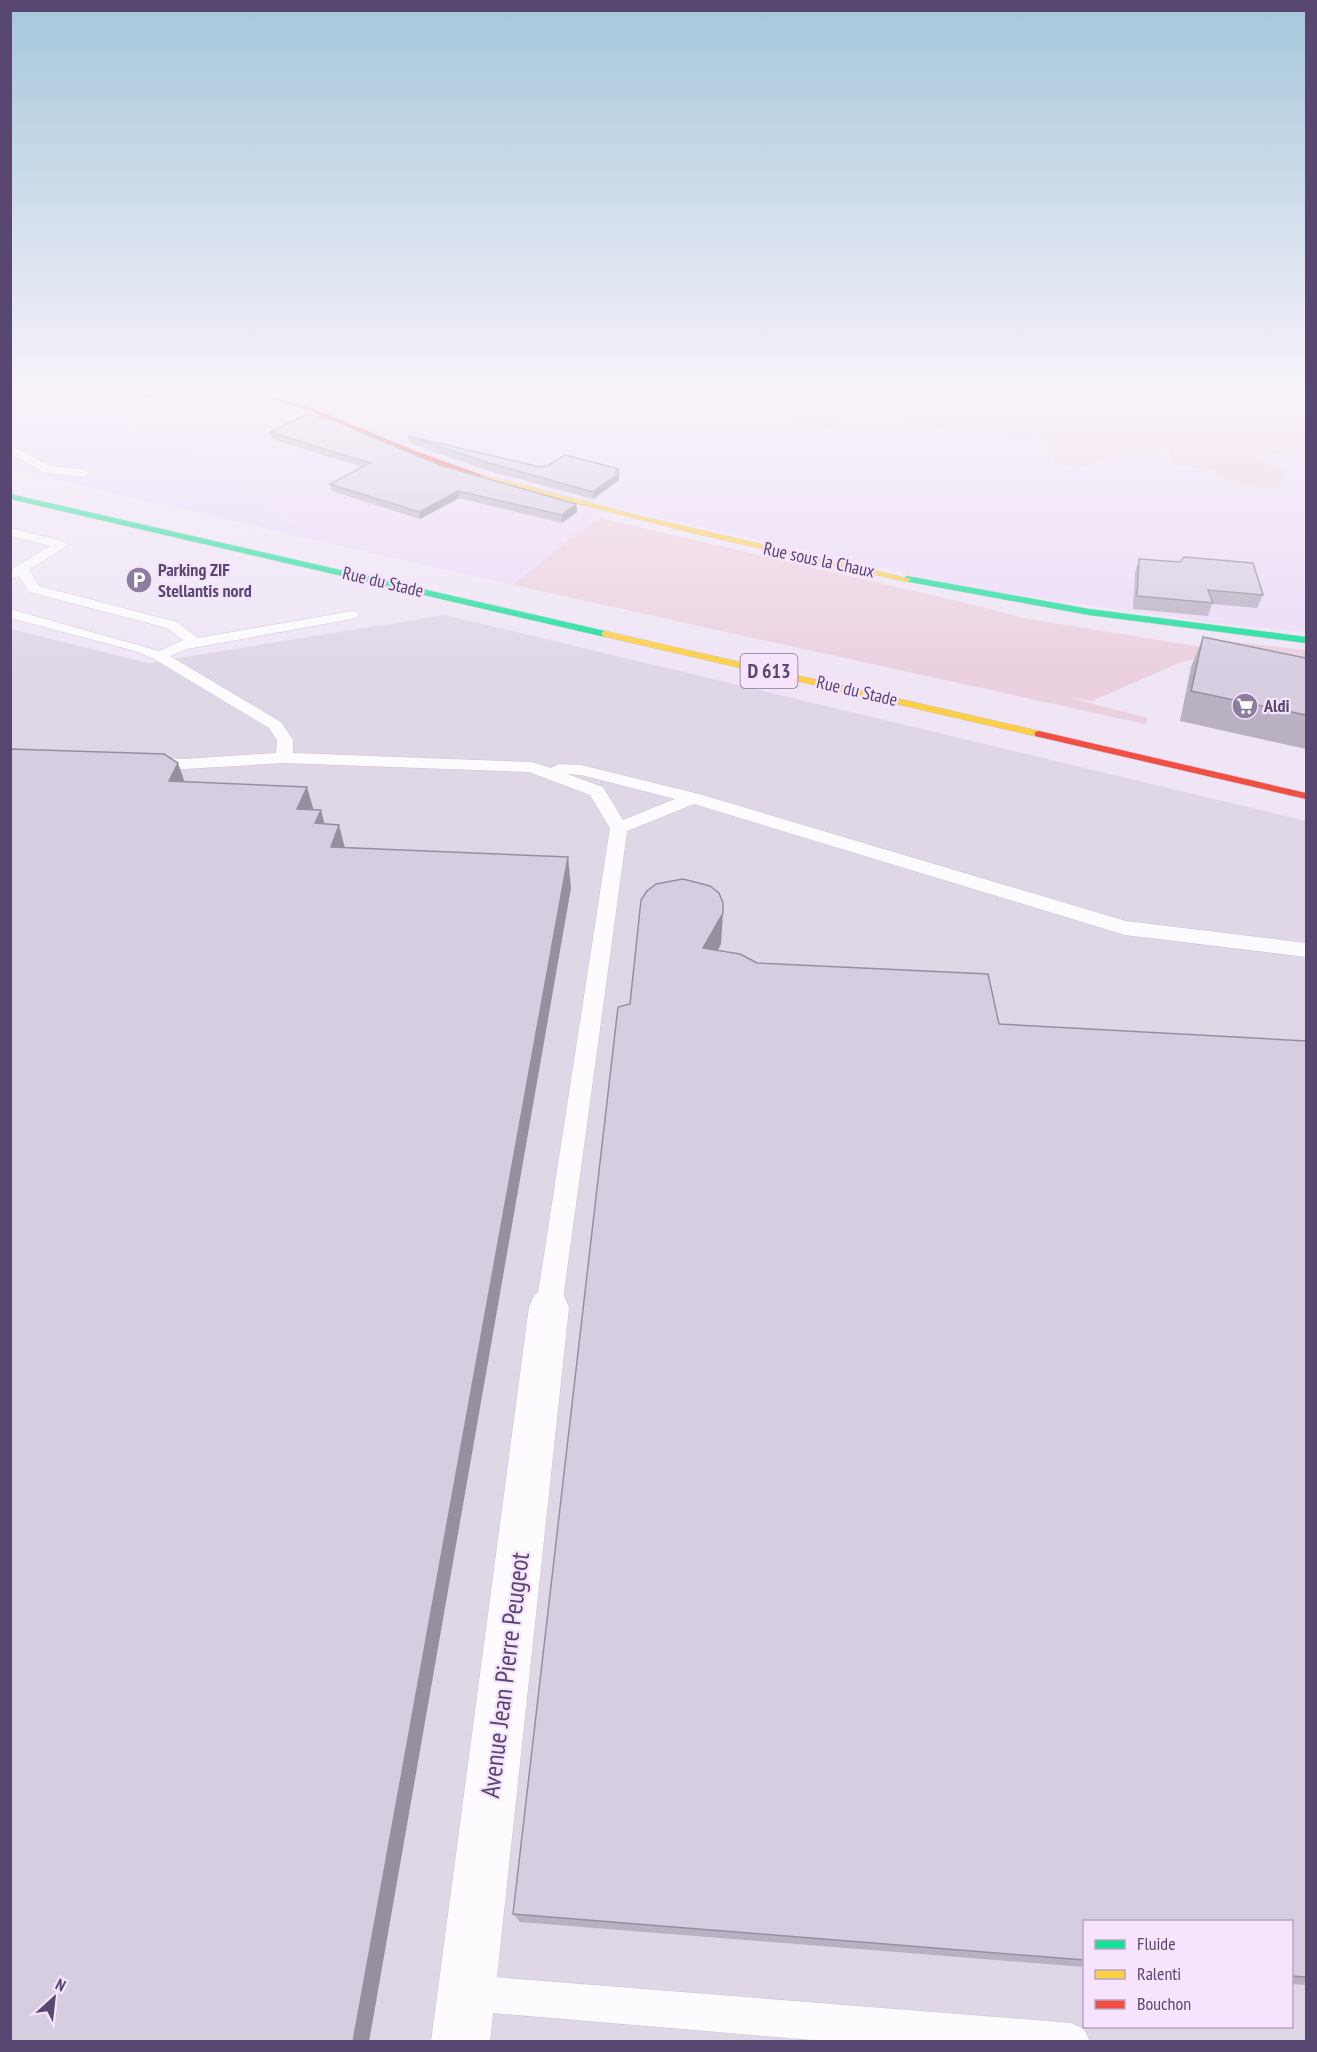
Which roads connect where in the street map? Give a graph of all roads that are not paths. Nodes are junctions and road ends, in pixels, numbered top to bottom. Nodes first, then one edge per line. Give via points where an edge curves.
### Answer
1 (24, 486) edge
2 (514, 486) edge
3 (10, 496) edge
4 (10, 532) edge
5 (252, 538) dead end
6 (14, 572) edge
7 (10, 613) edge
8 (352, 615) dead end
9 (1306, 640) edge
10 (196, 643) junction
11 (159, 656) junction
12 (283, 758) junction
13 (126, 760) edge
14 (531, 767) junction
15 (1306, 796) edge
16 (693, 798) junction
17 (620, 828) junction
18 (1306, 950) edge
19 (549, 1308) joint
20 (467, 1993) junction
21 (460, 2042) edge
22 (1071, 2042) edge

1 - 5 main road
2 - 9 main road, Rue sous la Chaux via 753,546 976,593
3 - 15 main road, Rue du Stade / D 613
4 - 6 lane via 61,545
6 - 10 lane via 34,589 172,625
7 - 11 lane
8 - 10 lane
10 - 11 lane
11 - 12 lane via 275,725 287,745
12 - 13 lane via 184,764
12 - 14 lane
14 - 16 lane via 581,770
14 - 17 lane via 597,791
16 - 17 lane
16 - 18 lane via 1125,928
17 - 19 lane
19 - 20 street, Avenue Jean Pierre Peugeot
20 - 21 street, Avenue Jean Pierre Peugeot
20 - 22 lane

